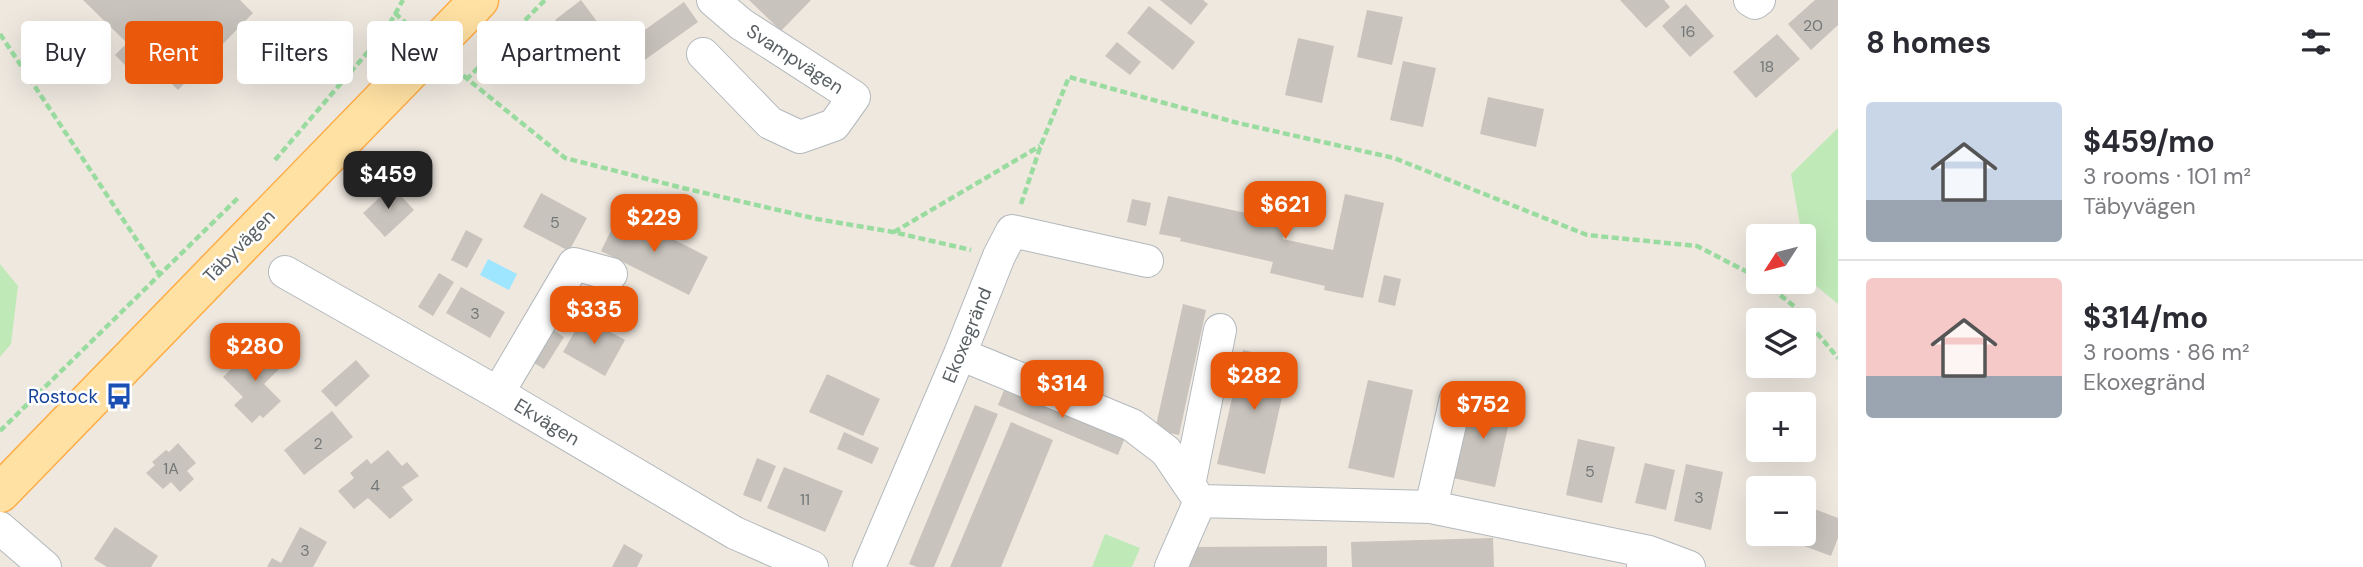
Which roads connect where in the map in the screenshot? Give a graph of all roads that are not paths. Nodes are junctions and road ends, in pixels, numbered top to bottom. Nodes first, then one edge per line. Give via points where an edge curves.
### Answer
1 (713, 0) edge
2 (1750, 0) edge
3 (1759, 0) edge
4 (470, 3) edge
5 (703, 54) dead end
6 (1147, 261) dead end
7 (285, 272) dead end
8 (611, 274) dead end
9 (1220, 330) dead end
10 (960, 354) junction
11 (498, 393) junction
12 (1456, 398) dead end
13 (0, 493) edge
14 (1195, 493) junction
15 (1431, 507) junction
16 (0, 528) edge
17 (1646, 560) edge
18 (46, 567) edge
19 (812, 567) edge
20 (869, 567) edge
21 (1171, 567) edge
22 (1689, 567) edge

1 - 5 street, Svampvägen via 741,24 854,97 834,125 800,136 770,123
2 - 3 street via 1755,4
4 - 13 main road, Täbyvägen
6 - 10 street, Ekoxegränd via 1006,244
7 - 11 street, Ekvägen
8 - 11 street via 574,264
9 - 14 street
10 - 14 street via 1132,425 1166,452
10 - 20 street, Ekoxegränd
11 - 19 street, Ekvägen via 735,533
12 - 15 street
14 - 15 street
14 - 21 street
15 - 17 street
16 - 18 street
17 - 22 street

